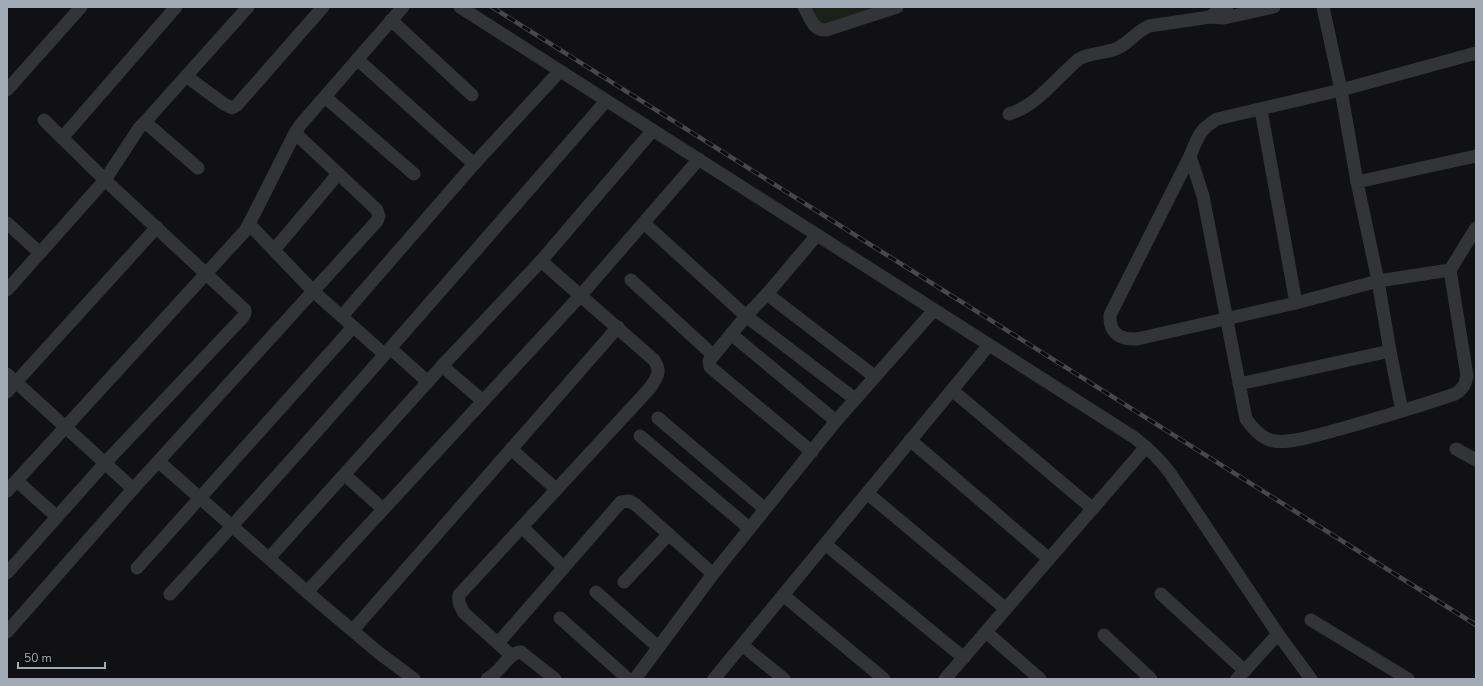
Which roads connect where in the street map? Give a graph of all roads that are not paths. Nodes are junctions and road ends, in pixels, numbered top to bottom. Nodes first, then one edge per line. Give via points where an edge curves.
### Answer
1 (81, 7) edge
2 (176, 7) edge
3 (248, 7) edge
4 (323, 7) edge
5 (403, 7) edge
6 (460, 7) edge
7 (804, 7) edge
8 (897, 7) edge
9 (1228, 7) edge
10 (1274, 7) edge
11 (1323, 7) edge
12 (1210, 17) junction
13 (391, 20) junction
14 (1476, 53) edge
15 (358, 59) junction
16 (560, 70) junction
17 (186, 76) junction
18 (7, 90) edge
19 (1341, 90) junction
20 (472, 95) dead end
21 (325, 97) junction
22 (606, 101) junction
23 (1261, 110) junction
24 (1009, 114) dead end
25 (44, 120) dead end
26 (145, 122) junction
27 (653, 130) junction
28 (295, 133) junction
29 (62, 138) junction
30 (1190, 156) junction
31 (1476, 156) edge
32 (699, 159) junction
33 (474, 164) junction
34 (198, 168) dead end
35 (338, 174) junction
36 (414, 174) dead end
37 (105, 180) junction
38 (1357, 182) junction
39 (7, 223) edge
40 (644, 223) junction
41 (250, 224) junction
42 (157, 227) junction
43 (1476, 228) edge
44 (817, 235) junction
45 (274, 250) junction
46 (40, 253) junction
47 (541, 260) junction
48 (1450, 270) junction
49 (206, 274) junction
50 (631, 280) dead end
51 (1378, 281) junction
52 (9, 284) edge
53 (313, 291) junction
54 (767, 294) junction
55 (581, 295) junction
56 (1296, 303) junction
57 (934, 310) junction
58 (342, 316) junction
59 (746, 316) junction
60 (1228, 318) junction
61 (353, 327) junction
62 (618, 327) junction
63 (731, 334) junction
64 (989, 345) junction
65 (387, 351) junction
66 (1390, 351) junction
67 (713, 355) junction
68 (442, 366) junction
69 (874, 376) junction
70 (11, 378) edge
71 (428, 382) junction
72 (1239, 384) junction
73 (952, 390) junction
74 (7, 392) edge
75 (855, 399) junction
76 (483, 401) junction
77 (1402, 412) junction
78 (658, 418) dead end
79 (836, 420) junction
80 (66, 427) junction
81 (640, 436) dead end
82 (910, 440) junction
83 (1146, 447) junction
84 (511, 449) junction
85 (1456, 449) dead end
86 (812, 452) junction
87 (1476, 460) edge
88 (159, 462) junction
89 (105, 463) junction
90 (345, 475) junction
91 (16, 481) junction
92 (133, 489) junction
93 (556, 489) junction
94 (7, 491) edge
95 (867, 493) junction
96 (198, 498) junction
97 (384, 509) junction
98 (765, 509) junction
99 (1093, 509) junction
100 (57, 517) junction
101 (232, 526) junction
102 (522, 527) junction
103 (749, 528) junction
104 (668, 534) junction
105 (825, 544) junction
106 (269, 558) junction
107 (1049, 559) junction
108 (563, 567) junction
109 (137, 568) dead end
110 (7, 573) edge
111 (713, 574) junction
112 (624, 582) dead end
113 (307, 592) junction
114 (596, 592) dead end
115 (170, 594) dead end
116 (1161, 594) dead end
117 (783, 595) junction
118 (1006, 610) junction
119 (560, 618) dead end
120 (1311, 620) dead end
121 (353, 630) junction
122 (7, 632) edge
123 (986, 632) junction
124 (1278, 634) junction
125 (1104, 635) dead end
126 (498, 643) junction
127 (742, 645) junction
128 (658, 647) junction
129 (512, 656) junction
130 (964, 658) junction
131 (1241, 675) edge
132 (951, 677) edge
133 (414, 679) edge
134 (487, 679) edge
135 (555, 679) edge
136 (628, 679) edge
137 (635, 679) edge
138 (714, 679) edge
139 (784, 679) edge
140 (884, 679) edge
141 (1040, 679) edge
142 (1151, 679) edge
143 (1310, 679) edge
144 (1408, 679) edge

1 - 18 street
2 - 29 street
3 - 17 street
4 - 17 street via 238,105 232,108 224,104
5 - 13 street
6 - 16 street
7 - 8 street via 816,28 821,31
9 - 12 street
10 - 12 street via 1224,18
11 - 19 street
12 - 24 street via 1149,26 1141,29 1119,48 1087,55 1071,65 1034,101 1020,111
13 - 15 street
13 - 20 street
14 - 19 street
15 - 21 street
15 - 33 street
16 - 22 street
16 - 33 street
17 - 26 street
19 - 23 street
19 - 38 street
21 - 28 street
21 - 36 street
22 - 27 street
22 - 65 street
23 - 30 street via 1217,119 1206,126
23 - 56 street
25 - 29 street
26 - 34 street
26 - 37 street
27 - 32 street
27 - 47 street
28 - 35 street
28 - 41 street
29 - 37 street
30 - 60 street via 1203,196
30 - 60 street via 1110,315 1110,323 1122,338 1137,340
31 - 38 street
32 - 40 street
32 - 44 street
33 - 58 street
35 - 45 street
35 - 53 street via 374,206 379,216
37 - 42 street
37 - 46 street
38 - 51 street
39 - 46 street
40 - 55 street
40 - 59 street
41 - 45 street
41 - 49 street
42 - 49 street
42 - 70 street
43 - 48 street
44 - 54 street
44 - 57 street
45 - 53 street
46 - 52 street
47 - 55 street
47 - 68 street
48 - 51 street
48 - 77 street via 1467,376 1466,384 1455,394
49 - 80 street
49 - 89 street via 243,307 245,313
50 - 67 street
51 - 56 street
51 - 66 street
53 - 58 street
53 - 88 street
54 - 59 street
54 - 69 street
55 - 62 street
55 - 76 street
56 - 60 street
57 - 64 street
57 - 69 street
58 - 61 street
59 - 63 street
59 - 75 street
60 - 72 street
61 - 65 street
61 - 96 street
62 - 84 street
62 - 93 street via 654,360 659,367 658,376 650,388
63 - 67 street
63 - 79 street
64 - 73 street
64 - 83 street
65 - 71 street
65 - 101 street
66 - 72 street
66 - 77 street
67 - 86 street via 709,361 710,367
68 - 71 street
68 - 76 street
69 - 75 street
70 - 74 street
70 - 80 street
71 - 90 street
72 - 77 street via 1246,419 1264,437 1275,441 1316,436
73 - 82 street
73 - 99 street
75 - 79 street
76 - 97 street
78 - 98 street
79 - 86 street
80 - 89 street
80 - 91 street
81 - 103 street
82 - 95 street
82 - 107 street
83 - 99 street
83 - 124 street via 1159,458 1170,473
84 - 93 street
84 - 121 street
85 - 87 street
86 - 98 street
88 - 92 street
88 - 96 street
89 - 92 street
89 - 100 street
90 - 97 street
90 - 106 street
91 - 94 street
91 - 100 street
92 - 122 street
93 - 102 street
95 - 105 street
95 - 118 street
96 - 101 street
96 - 109 street
97 - 113 street
98 - 103 street
99 - 107 street
100 - 110 street
101 - 106 street
101 - 115 street
102 - 108 street
102 - 126 street via 459,594 459,605 464,613
103 - 111 street
104 - 108 street via 636,505 629,501 621,502
104 - 111 street
104 - 112 street
105 - 117 street
105 - 130 street
106 - 113 street
107 - 118 street
108 - 126 street
111 - 128 street
113 - 121 street
114 - 128 street
116 - 131 street
117 - 127 street
117 - 140 street
118 - 123 street
119 - 136 street
120 - 144 street
121 - 133 street
123 - 130 street
123 - 141 street
124 - 131 street
124 - 143 street
125 - 142 street
126 - 129 street
127 - 138 street
127 - 139 street
128 - 137 street
129 - 134 street
129 - 135 street via 518,652 524,653
130 - 132 street

